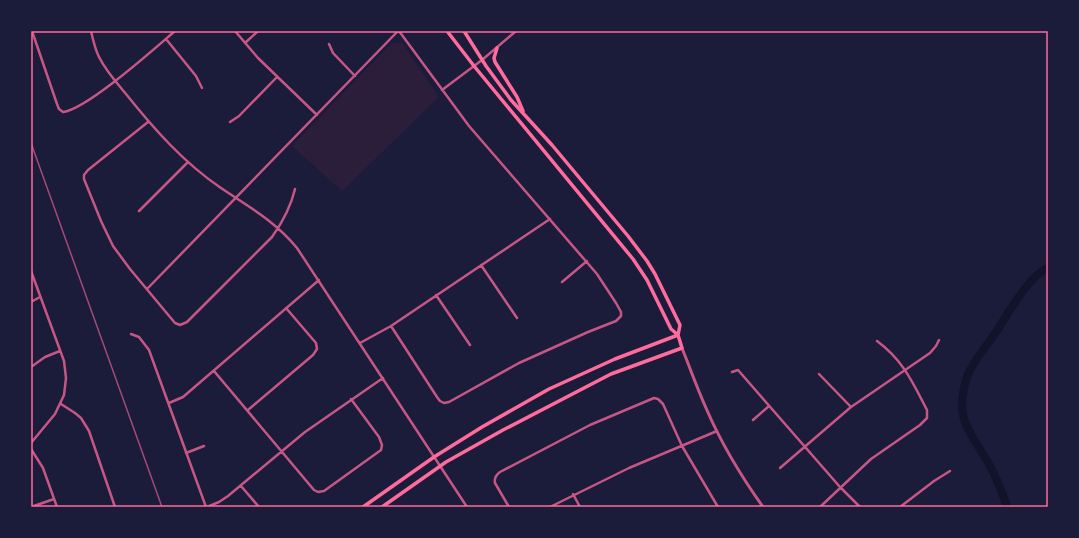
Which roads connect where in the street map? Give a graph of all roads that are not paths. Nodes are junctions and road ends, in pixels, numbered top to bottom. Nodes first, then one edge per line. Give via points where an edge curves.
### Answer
1 (32, 31) edge
2 (91, 31) edge
3 (175, 31) edge
4 (234, 31) edge
5 (258, 31) edge
6 (399, 31) edge
7 (447, 31) edge
8 (464, 31) edge
9 (516, 31) edge
10 (166, 39) junction
11 (245, 43) junction
12 (329, 44) dead end
13 (497, 48) junction
14 (482, 60) junction
15 (474, 66) junction
16 (355, 76) junction
17 (277, 77) junction
18 (115, 80) junction
19 (202, 88) dead end
20 (442, 90) junction
21 (524, 114) junction
22 (317, 115) junction
23 (148, 122) junction
24 (230, 122) dead end
25 (188, 162) junction
26 (295, 189) dead end
27 (237, 198) junction
28 (139, 211) dead end
29 (550, 219) junction
30 (279, 228) junction
31 (587, 261) junction
32 (481, 265) junction
33 (31, 271) edge
34 (319, 280) junction
35 (562, 282) dead end
36 (147, 289) junction
37 (436, 295) junction
38 (40, 297) junction
39 (31, 302) edge
40 (286, 308) junction
41 (517, 318) dead end
42 (391, 326) junction
43 (131, 334) dead end
44 (678, 335) junction
45 (939, 340) dead end
46 (877, 341) dead end
47 (360, 342) junction
48 (470, 345) dead end
49 (682, 348) junction
50 (60, 351) junction
51 (31, 368) edge
52 (905, 370) junction
53 (214, 371) junction
54 (732, 372) dead end
55 (819, 374) dead end
56 (383, 378) junction
57 (351, 399) junction
58 (169, 403) junction
59 (61, 404) junction
60 (769, 406) junction
61 (851, 407) junction
62 (248, 410) junction
63 (753, 420) dead end
64 (717, 431) junction
65 (31, 443) edge
66 (204, 446) dead end
67 (682, 446) junction
68 (805, 446) junction
69 (31, 449) edge
70 (282, 451) junction
71 (186, 453) junction
72 (434, 457) junction
73 (440, 466) junction
74 (780, 468) dead end
75 (950, 471) dead end
76 (241, 486) junction
77 (840, 487) junction
78 (573, 494) junction
79 (54, 499) junction
80 (31, 507) edge
81 (57, 507) edge
82 (116, 507) edge
83 (207, 507) edge
84 (259, 507) edge
85 (363, 507) edge
86 (382, 507) edge
87 (467, 507) edge
88 (509, 507) edge
89 (550, 507) edge
90 (580, 507) edge
91 (718, 507) edge
92 (763, 507) edge
93 (820, 507) edge
94 (860, 507) edge
95 (900, 507) edge

1 - 18 street via 57,104 63,112 73,110
2 - 18 street via 99,57
3 - 10 street
4 - 11 street
5 - 11 street
6 - 16 street
6 - 20 street
7 - 15 main road
8 - 14 main road
9 - 13 street
10 - 18 street
10 - 19 street via 196,76
11 - 17 street
12 - 16 street via 333,54
13 - 14 street
13 - 21 main road via 495,62
14 - 15 street
14 - 21 main road
15 - 20 street
15 - 44 main road via 633,259 647,280 670,329
16 - 22 street
17 - 22 street
17 - 24 street
18 - 23 street
20 - 29 street via 469,126
21 - 44 main road via 647,261 680,325
22 - 27 street
23 - 25 street
23 - 36 street via 84,175 113,246
25 - 27 street
25 - 28 street
26 - 30 street
27 - 30 street
27 - 36 street
29 - 31 street
29 - 32 street
30 - 34 street via 297,248
30 - 36 street via 187,322 180,325 175,323
31 - 35 street
31 - 42 street via 607,288 621,316 616,321 519,363 449,402 440,401
32 - 37 street
32 - 41 street
33 - 38 street
34 - 40 street
34 - 47 street
37 - 42 street
37 - 48 street
38 - 39 street
38 - 50 street
40 - 53 street
40 - 62 street via 316,343 317,349
42 - 47 street
43 - 58 street via 139,337 149,350
44 - 49 main road
44 - 72 main road via 615,359 549,389
45 - 52 street via 930,353
46 - 52 street via 891,352
47 - 56 street
49 - 64 street
49 - 73 main road via 611,374
50 - 51 street via 44,357
50 - 59 street via 66,378
52 - 61 street
52 - 77 street via 927,410 928,418 871,460
53 - 58 street via 183,397
53 - 62 street
54 - 60 street via 738,370
55 - 61 street
56 - 57 street
56 - 72 street
57 - 70 street
57 - 70 street via 379,437 381,450 324,492 314,490
58 - 71 street
59 - 65 street
59 - 82 street via 81,418 89,431
60 - 63 street
60 - 68 street
61 - 68 street
62 - 70 street
64 - 67 street
64 - 92 street via 742,477
66 - 71 street
67 - 78 street
67 - 88 street via 663,404 658,398 649,400 590,425 500,472 494,479 495,484
67 - 91 street
68 - 74 street
68 - 77 street
69 - 79 street via 43,468
70 - 76 street
71 - 83 street
72 - 73 street
72 - 85 main road
73 - 86 main road
73 - 87 street
75 - 95 street
76 - 83 street via 224,499
76 - 84 street
77 - 93 street
77 - 94 street
78 - 89 street
78 - 90 street
79 - 80 street
79 - 81 street

